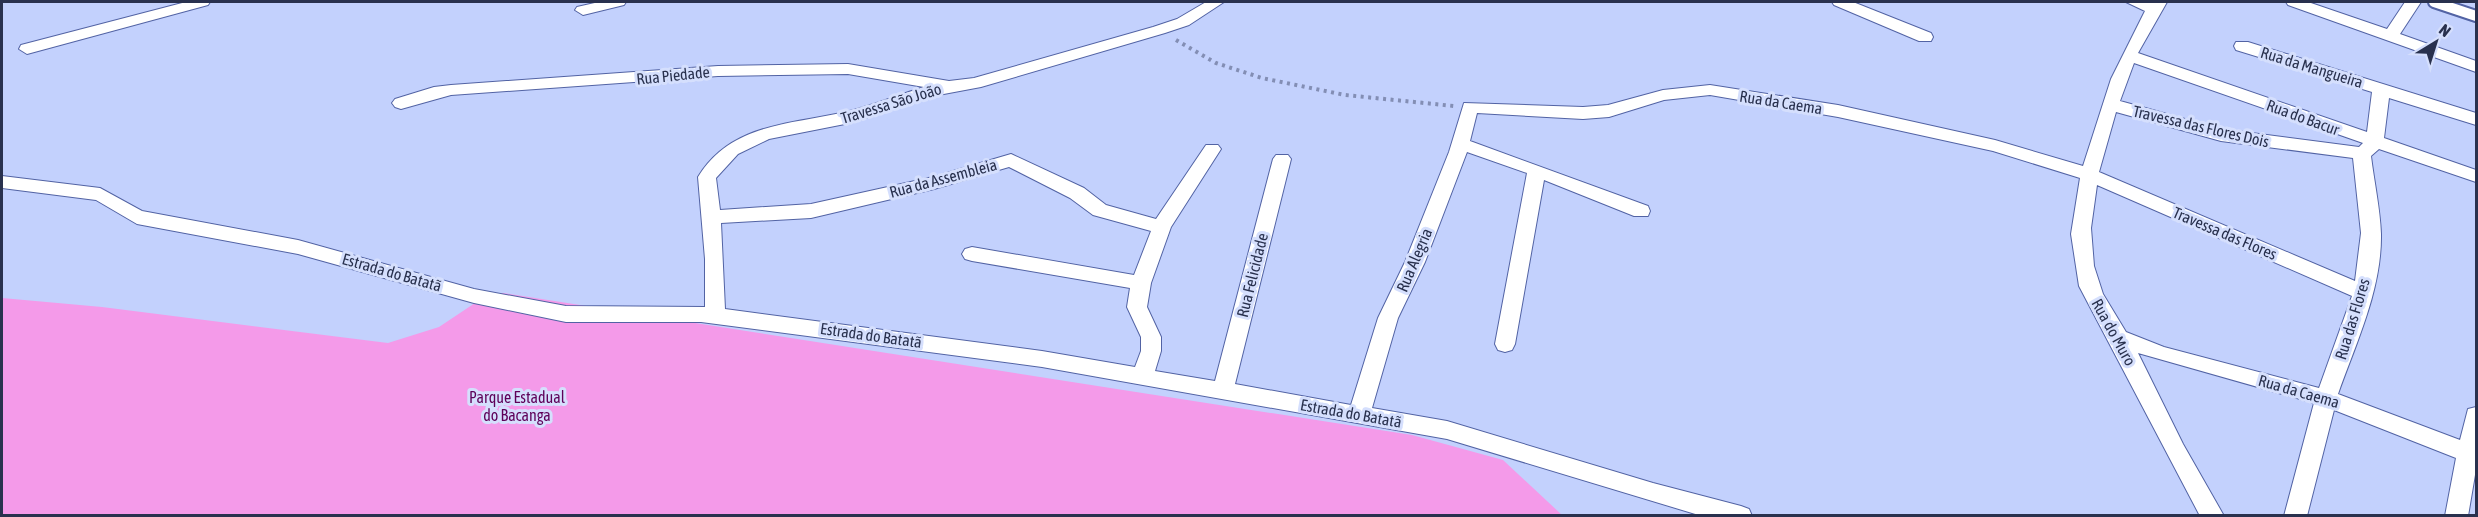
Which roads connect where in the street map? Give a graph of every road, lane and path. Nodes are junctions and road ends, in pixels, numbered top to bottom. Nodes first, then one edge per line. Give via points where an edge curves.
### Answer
1 (202, 2) edge
2 (618, 2) edge
3 (1216, 2) edge
4 (1840, 2) edge
5 (2134, 2) edge
6 (2294, 2) edge
7 (2413, 2) edge
8 (2434, 2) edge
9 (175, 5) edge
10 (2156, 5) edge
11 (583, 10) dead end
12 (2476, 16) edge
13 (1159, 30) junction
14 (1925, 37) dead end
15 (2390, 37) junction
16 (2242, 45) dead end
17 (27, 49) dead end
18 (2130, 56) junction
19 (2476, 67) edge
20 (945, 85) junction
21 (2381, 88) junction
22 (401, 103) dead end
23 (2111, 104) junction
24 (1470, 106) junction
25 (2476, 119) edge
26 (1461, 144) junction
27 (2369, 148) junction
28 (1212, 149) dead end
29 (1282, 159) dead end
30 (1537, 170) junction
31 (2088, 174) junction
32 (2476, 178) edge
33 (2, 182) edge
34 (1641, 211) dead end
35 (711, 217) junction
36 (1161, 227) junction
37 (972, 254) dead end
38 (1141, 283) junction
39 (2362, 292) junction
40 (715, 315) junction
41 (2118, 337) junction
42 (1505, 344) dead end
43 (1142, 377) junction
44 (1223, 391) junction
45 (2326, 398) junction
46 (1359, 415) junction
47 (2476, 415) edge
48 (2473, 454) edge
49 (1741, 516) edge
50 (2213, 516) edge
51 (2295, 516) edge
52 (2456, 516) edge

1 - 9 street
2 - 11 street
3 - 13 street, Travessa São João via 1183,22
4 - 14 street
5 - 10 street
6 - 15 street
7 - 15 street
8 - 12 lane
9 - 17 street
10 - 18 street, Rua do Muro
13 - 20 street, Travessa São João via 975,83
13 - 24 path via 1216,63 1262,78 1391,102
15 - 19 street
16 - 21 street, Rua da Mangueira
18 - 23 street, Rua do Muro
18 - 27 street, Rua do Bacur
20 - 22 street, Rua Piedade via 848,69 718,71 451,90
20 - 35 street, Travessa São João via 850,117 752,139 730,151 707,177
21 - 25 street, Rua da Mangueira
21 - 27 street, Rua das Flores
23 - 27 street, Travessa das Flores Dois via 2257,141
23 - 31 street, Rua do Muro
24 - 26 street, Rua Alegria
24 - 31 street, Rua da Caema via 1582,113 1609,111 1663,94 1710,90 1838,111 1995,146
26 - 30 street
26 - 46 street, Rua Alegria via 1415,262 1388,318
27 - 32 street, Rua do Bacur
27 - 39 street, Rua das Flores via 2371,233
28 - 36 street
29 - 44 street, Rua Felicidade
30 - 34 street
30 - 42 street
31 - 39 street, Travessa das Flores
31 - 41 street, Rua do Muro via 2081,231 2087,280 2094,300
33 - 40 street, Estrada do Batatã via 100,194 137,217 298,247 474,296 566,314
35 - 36 street, Rua da Assembleia via 811,211 934,183 1011,160 1077,193 1100,210
35 - 40 street, Travessa São João
36 - 38 street
37 - 38 street
38 - 43 street via 1137,307 1150,337 1151,351
39 - 45 street, Rua das Flores
40 - 43 street, Estrada do Batatã via 975,349
41 - 45 street, Rua da Caema via 2160,354
41 - 50 street, Rua do Muro via 2178,457
43 - 44 street, Estrada do Batatã
44 - 46 street, Estrada do Batatã
45 - 48 street, Rua da Caema
45 - 51 street, Rua das Flores
46 - 49 street, Estrada do Batatã via 1447,430
47 - 48 street
48 - 52 street

